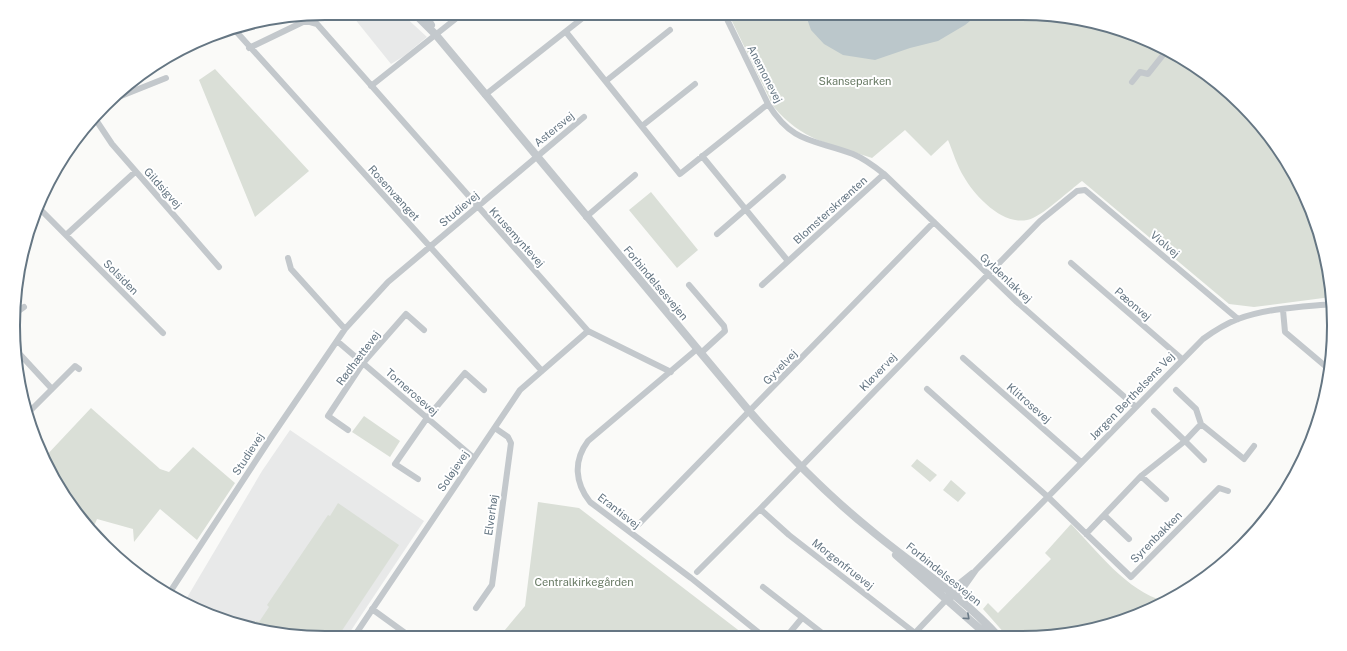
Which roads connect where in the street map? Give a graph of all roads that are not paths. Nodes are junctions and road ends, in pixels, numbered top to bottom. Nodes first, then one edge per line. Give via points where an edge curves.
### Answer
1 (421, 20) edge
2 (428, 20) edge
3 (454, 20) edge
4 (581, 20) edge
5 (727, 20) edge
6 (670, 30) dead end
7 (566, 32) junction
8 (237, 33) edge
9 (436, 35) junction
10 (249, 48) junction
11 (1163, 55) edge
12 (166, 78) dead end
13 (606, 81) junction
14 (1132, 82) dead end
15 (695, 84) dead end
16 (371, 86) junction
17 (127, 94) edge
18 (485, 95) junction
19 (768, 104) junction
20 (584, 117) dead end
21 (98, 122) edge
22 (642, 126) junction
23 (536, 156) junction
24 (702, 156) junction
25 (866, 160) joint
26 (135, 172) junction
27 (884, 174) junction
28 (635, 175) dead end
29 (783, 177) dead end
30 (1077, 191) joint
31 (477, 207) junction
32 (745, 208) junction
33 (42, 211) edge
34 (586, 216) junction
35 (934, 222) junction
36 (717, 234) dead end
37 (66, 235) junction
38 (429, 247) junction
39 (288, 258) dead end
40 (788, 261) junction
41 (1071, 263) dead end
42 (219, 267) dead end
43 (988, 274) junction
44 (689, 285) dead end
45 (762, 285) dead end
46 (1326, 305) edge
47 (24, 307) dead end
48 (21, 309) edge
49 (1283, 310) junction
50 (1238, 319) junction
51 (346, 329) junction
52 (424, 330) dead end
53 (588, 331) junction
54 (163, 333) dead end
55 (337, 341) junction
56 (699, 351) junction
57 (22, 357) edge
58 (963, 358) dead end
59 (1182, 360) junction
60 (363, 363) junction
61 (1324, 365) edge
62 (79, 369) dead end
63 (542, 371) junction
64 (671, 372) junction
65 (52, 389) junction
66 (484, 390) dead end
67 (927, 390) dead end
68 (1176, 390) dead end
69 (1136, 407) junction
70 (31, 410) edge
71 (1154, 411) dead end
72 (750, 412) junction
73 (427, 418) junction
74 (1201, 424) junction
75 (496, 428) junction
76 (348, 430) dead end
77 (1185, 441) junction
78 (1254, 446) dead end
79 (474, 458) junction
80 (1204, 460) dead end
81 (1081, 462) junction
82 (800, 468) junction
83 (1141, 476) junction
84 (418, 479) dead end
85 (1228, 491) dead end
86 (1048, 497) junction
87 (1166, 499) dead end
88 (760, 509) junction
89 (1105, 516) junction
90 (639, 524) dead end
91 (873, 532) junction
92 (1086, 534) junction
93 (1129, 540) dead end
94 (697, 572) dead end
95 (763, 587) dead end
96 (172, 589) edge
97 (953, 594) junction
98 (947, 599) junction
99 (476, 608) dead end
100 (372, 609) junction
101 (802, 618) junction
102 (358, 631) edge
103 (402, 631) edge
104 (757, 631) edge
105 (791, 631) edge
106 (819, 631) edge
107 (910, 631) edge
108 (917, 631) edge
109 (982, 631) edge
110 (993, 631) edge

1 - 9 street, Forbindelsesvejen
2 - 9 street, Forbindelsesvejen
3 - 9 street
4 - 7 street
5 - 19 street, Anemonevej
6 - 13 street
7 - 13 street
7 - 18 street
8 - 10 street, Rosenvænget
9 - 16 street
9 - 18 street, Forbindelsesvejen
10 - 16 street, Krusemyntevej via 303,22 317,24
10 - 38 street, Rosenvænget
11 - 14 street via 1148,74 1140,72
12 - 17 street
13 - 22 street
15 - 22 street
16 - 31 street, Krusemyntevej
18 - 23 street, Forbindelsesvejen
19 - 24 street
19 - 25 street, Anemonevej via 776,117 795,134 809,142
20 - 23 street, Astersvej
21 - 26 street, Gildsigvej
22 - 24 street via 680,174
23 - 31 street, Studievej
23 - 34 street, Forbindelsesvejen
24 - 32 street
25 - 27 street, Gyldenlakvej
26 - 37 street
26 - 42 street, Gildsigvej
27 - 35 street, Gyldenlakvej
27 - 40 street, Blomsterskrænten
28 - 34 street
29 - 32 street
30 - 43 street, Kløvervej via 1040,221
30 - 50 street, Violvej via 1085,190
31 - 38 street, Studievej
31 - 53 street, Krusemyntevej
32 - 36 street
32 - 40 street
33 - 37 street, Solsiden
34 - 56 street, Forbindelsesvejen
35 - 43 street, Gyldenlakvej
35 - 72 street, Gyvelvej
37 - 54 street, Solsiden
38 - 51 street, Studievej via 388,282
38 - 63 street, Rosenvænget
39 - 51 street via 291,269
40 - 45 street, Blomsterskrænten
41 - 59 street, Pæonvej
43 - 69 street, Gyldenlakvej
43 - 82 street, Kløvervej
44 - 56 street, Erantisvej via 724,326 725,331
46 - 49 street, Jørgen Berthelsens Vej
47 - 48 street
49 - 50 street, Jørgen Berthelsens Vej via 1256,313
49 - 61 street via 1285,332
50 - 59 street, Jørgen Berthelsens Vej via 1203,339
51 - 55 street, Studievej
52 - 60 street, Rødhættevej via 406,314
53 - 63 street, Soløjevej
53 - 64 street, Krusemyntevej
55 - 60 street, Tornerosevej
55 - 96 street, Studievej
56 - 64 street, Erantisvej
56 - 72 street, Forbindelsesvejen
57 - 65 street
58 - 81 street, Klitrosevej
59 - 69 street, Jørgen Berthelsens Vej
60 - 73 street, Tornerosevej
60 - 76 street, Rødhættevej via 328,416
62 - 65 street via 75,366
63 - 75 street, Soløjevej via 520,390
64 - 104 street, Erantisvej via 588,441 581,450 576,469 581,488 590,502
65 - 70 street
66 - 73 street via 464,373
67 - 86 street
68 - 74 street via 1196,409
69 - 81 street, Jørgen Berthelsens Vej
71 - 77 street
72 - 82 street, Forbindelsesvejen
72 - 90 street, Gyvelvej
73 - 79 street, Tornerosevej
73 - 84 street via 395,464
74 - 77 street
74 - 78 street via 1244,459
75 - 79 street, Soløjevej
75 - 99 street, Elverhøj via 512,443 492,584
77 - 80 street
77 - 83 street
79 - 100 street, Soløjevej
81 - 86 street, Jørgen Berthelsens Vej
82 - 88 street, Kløvervej
82 - 91 street, Forbindelsesvejen
83 - 87 street
83 - 89 street
85 - 92 street, Syrenbakken via 1219,488 1131,577
86 - 92 street, Syrenbakken
86 - 97 street, Jørgen Berthelsens Vej
88 - 94 street, Kløvervej
88 - 107 street, Morgenfruevej
89 - 92 street
89 - 93 street
91 - 97 street, Forbindelsesvejen
91 - 98 street, Forbindelsesvejen
95 - 101 street
97 - 98 street
97 - 110 street, Forbindelsesvejen
98 - 108 street
98 -> 109 street, Forbindelsesvejen
100 - 102 street, Soløjevej
100 - 103 street
101 - 105 street
101 - 106 street

